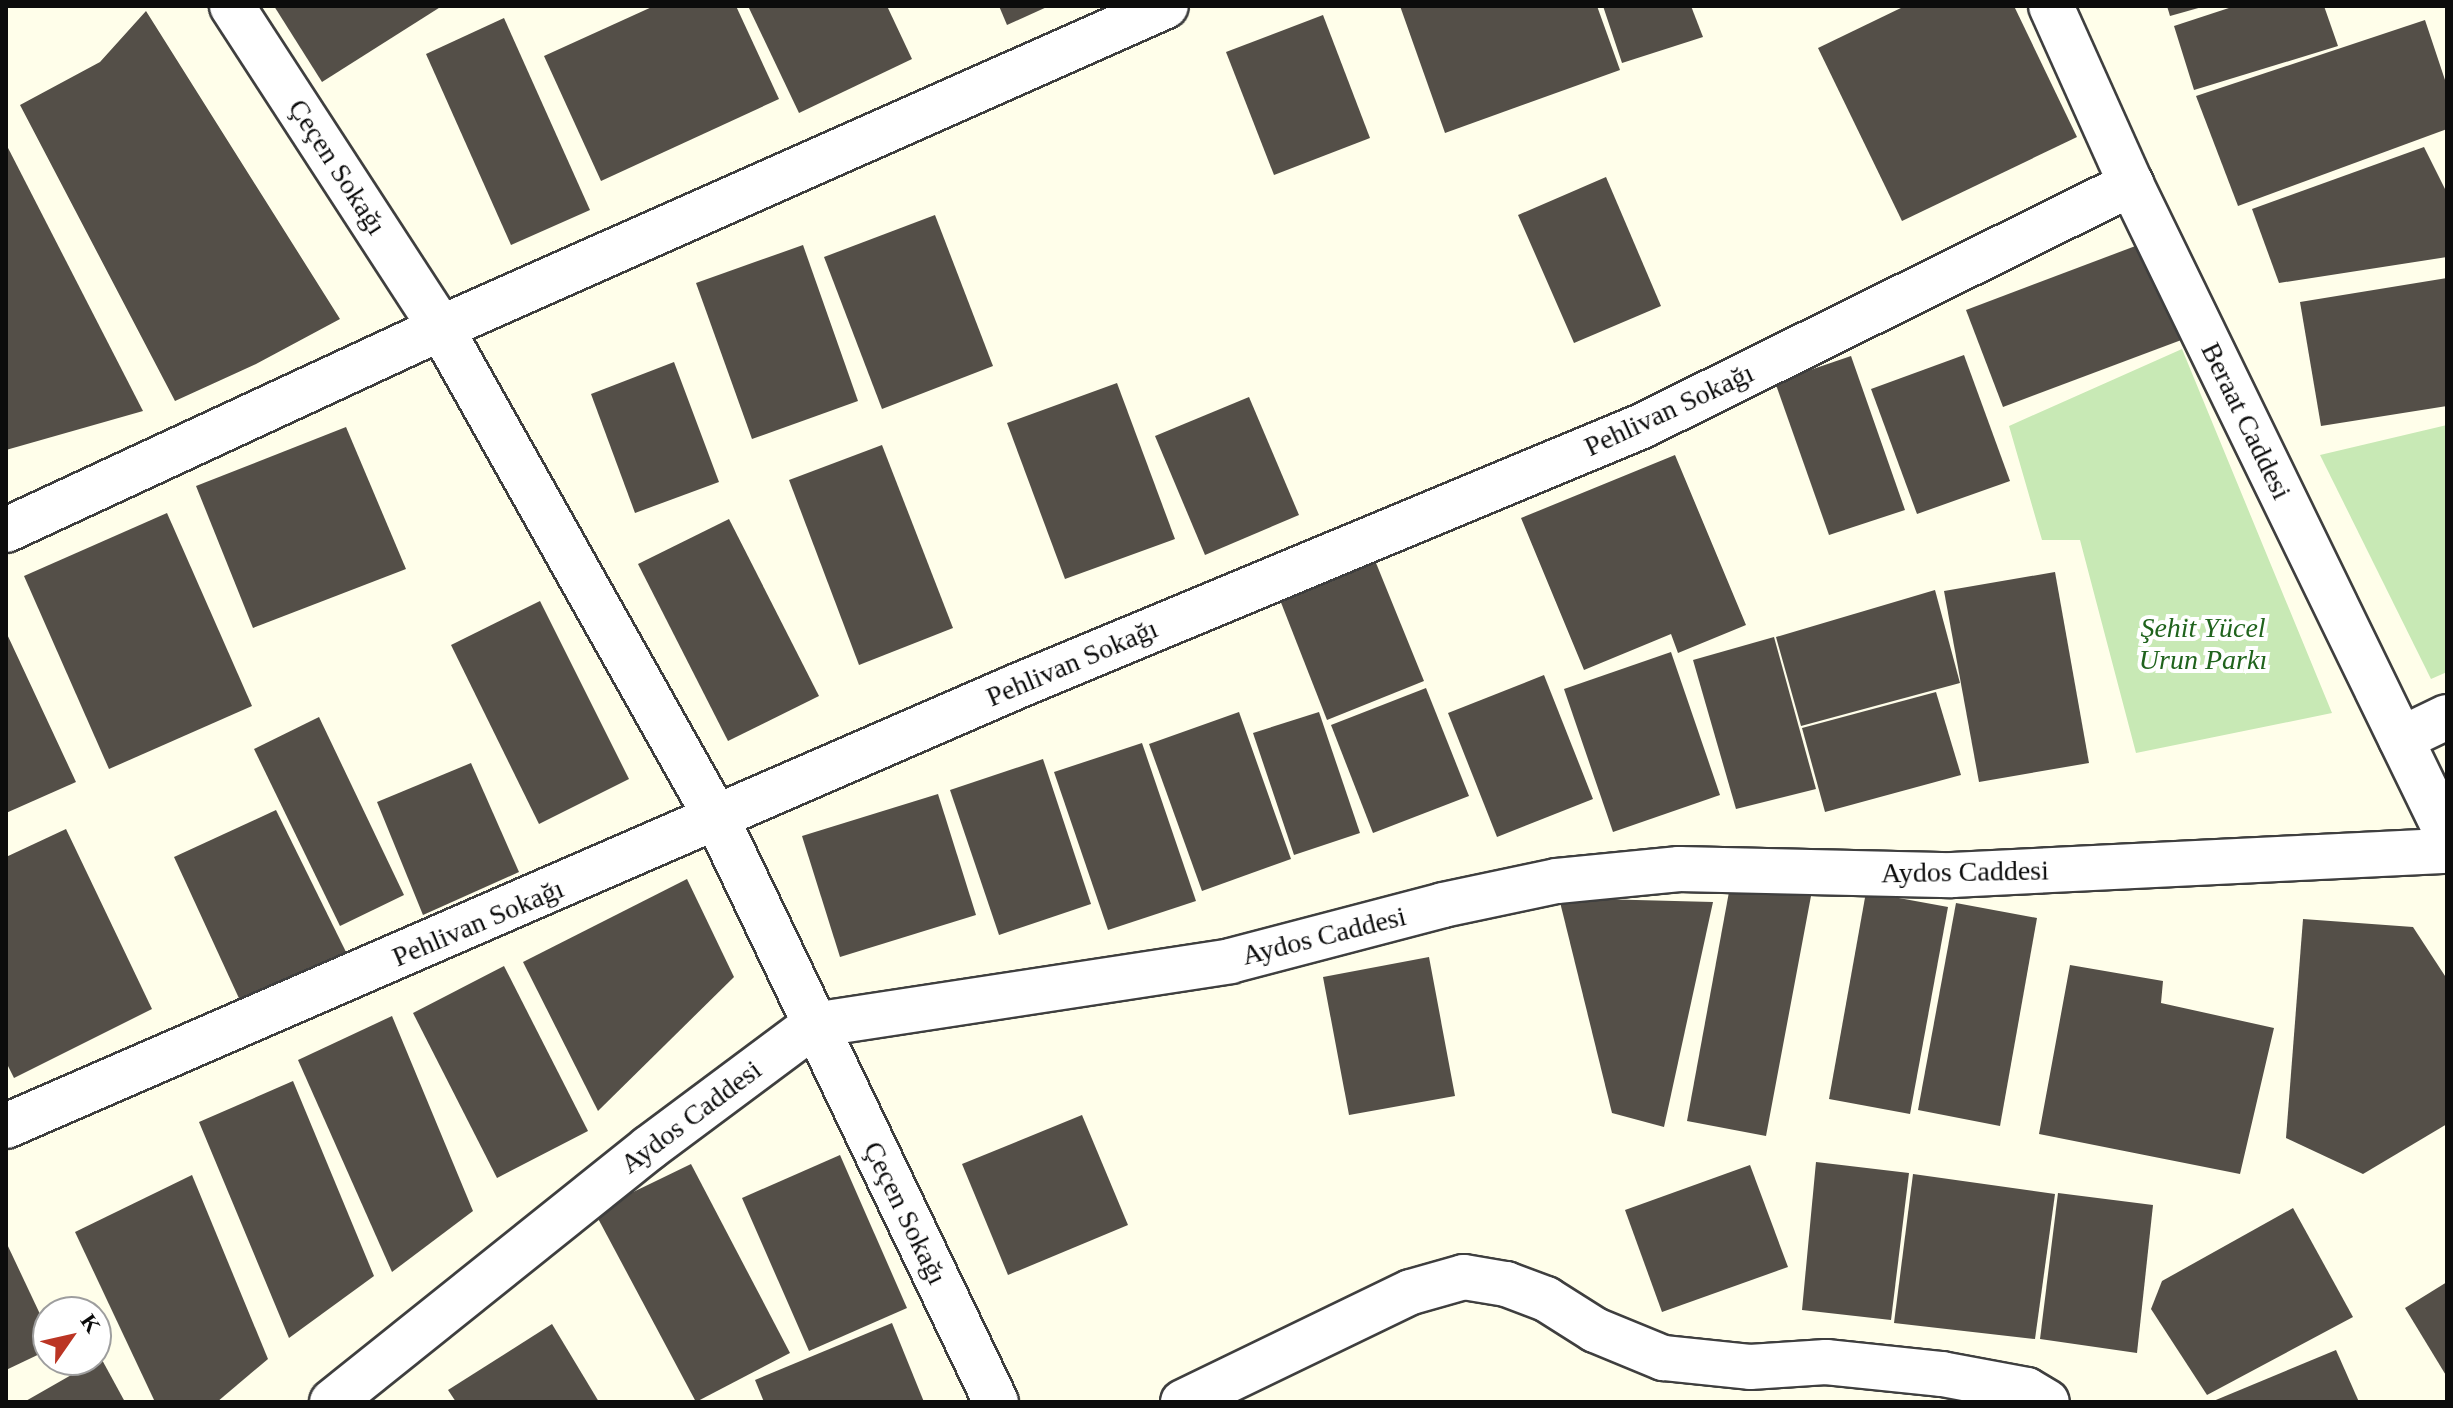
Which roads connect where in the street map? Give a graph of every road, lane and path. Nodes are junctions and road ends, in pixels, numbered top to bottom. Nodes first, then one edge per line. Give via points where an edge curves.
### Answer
1 (232, 6) edge
2 (1166, 6) edge
3 (2051, 6) edge
4 (2131, 184) junction
5 (441, 328) junction
6 (6, 530) edge
7 (2447, 717) edge
8 (2401, 739) junction
9 (717, 819) junction
10 (2447, 834) edge
11 (2447, 851) edge
12 (814, 1025) junction
13 (6, 1126) edge
14 (332, 1402) edge
15 (996, 1402) edge
16 (1183, 1402) edge
17 (2047, 1402) edge

1 - 5 street, Çeçen Sokağı
2 - 5 street
3 - 4 street, Beraat Caddesi
4 - 8 street, Beraat Caddesi
4 - 9 street, Pehlivan Sokağı via 1642,426 1029,681
5 - 6 street
5 - 9 street, Çeçen Sokağı
7 - 8 street
8 - 10 street, Beraat Caddesi
9 - 12 street, Çeçen Sokağı
9 - 13 street, Pehlivan Sokağı
11 - 12 street, Aydos Caddesi via 1952,875 1679,869 1557,881 1230,961
12 - 14 street, Aydos Caddesi via 649,1148
12 - 15 street, Çeçen Sokağı
16 - 17 street via 1411,1292 1464,1277 1506,1284 1546,1299 1595,1330 1663,1358 1750,1367 1826,1362 1942,1374 2027,1390

